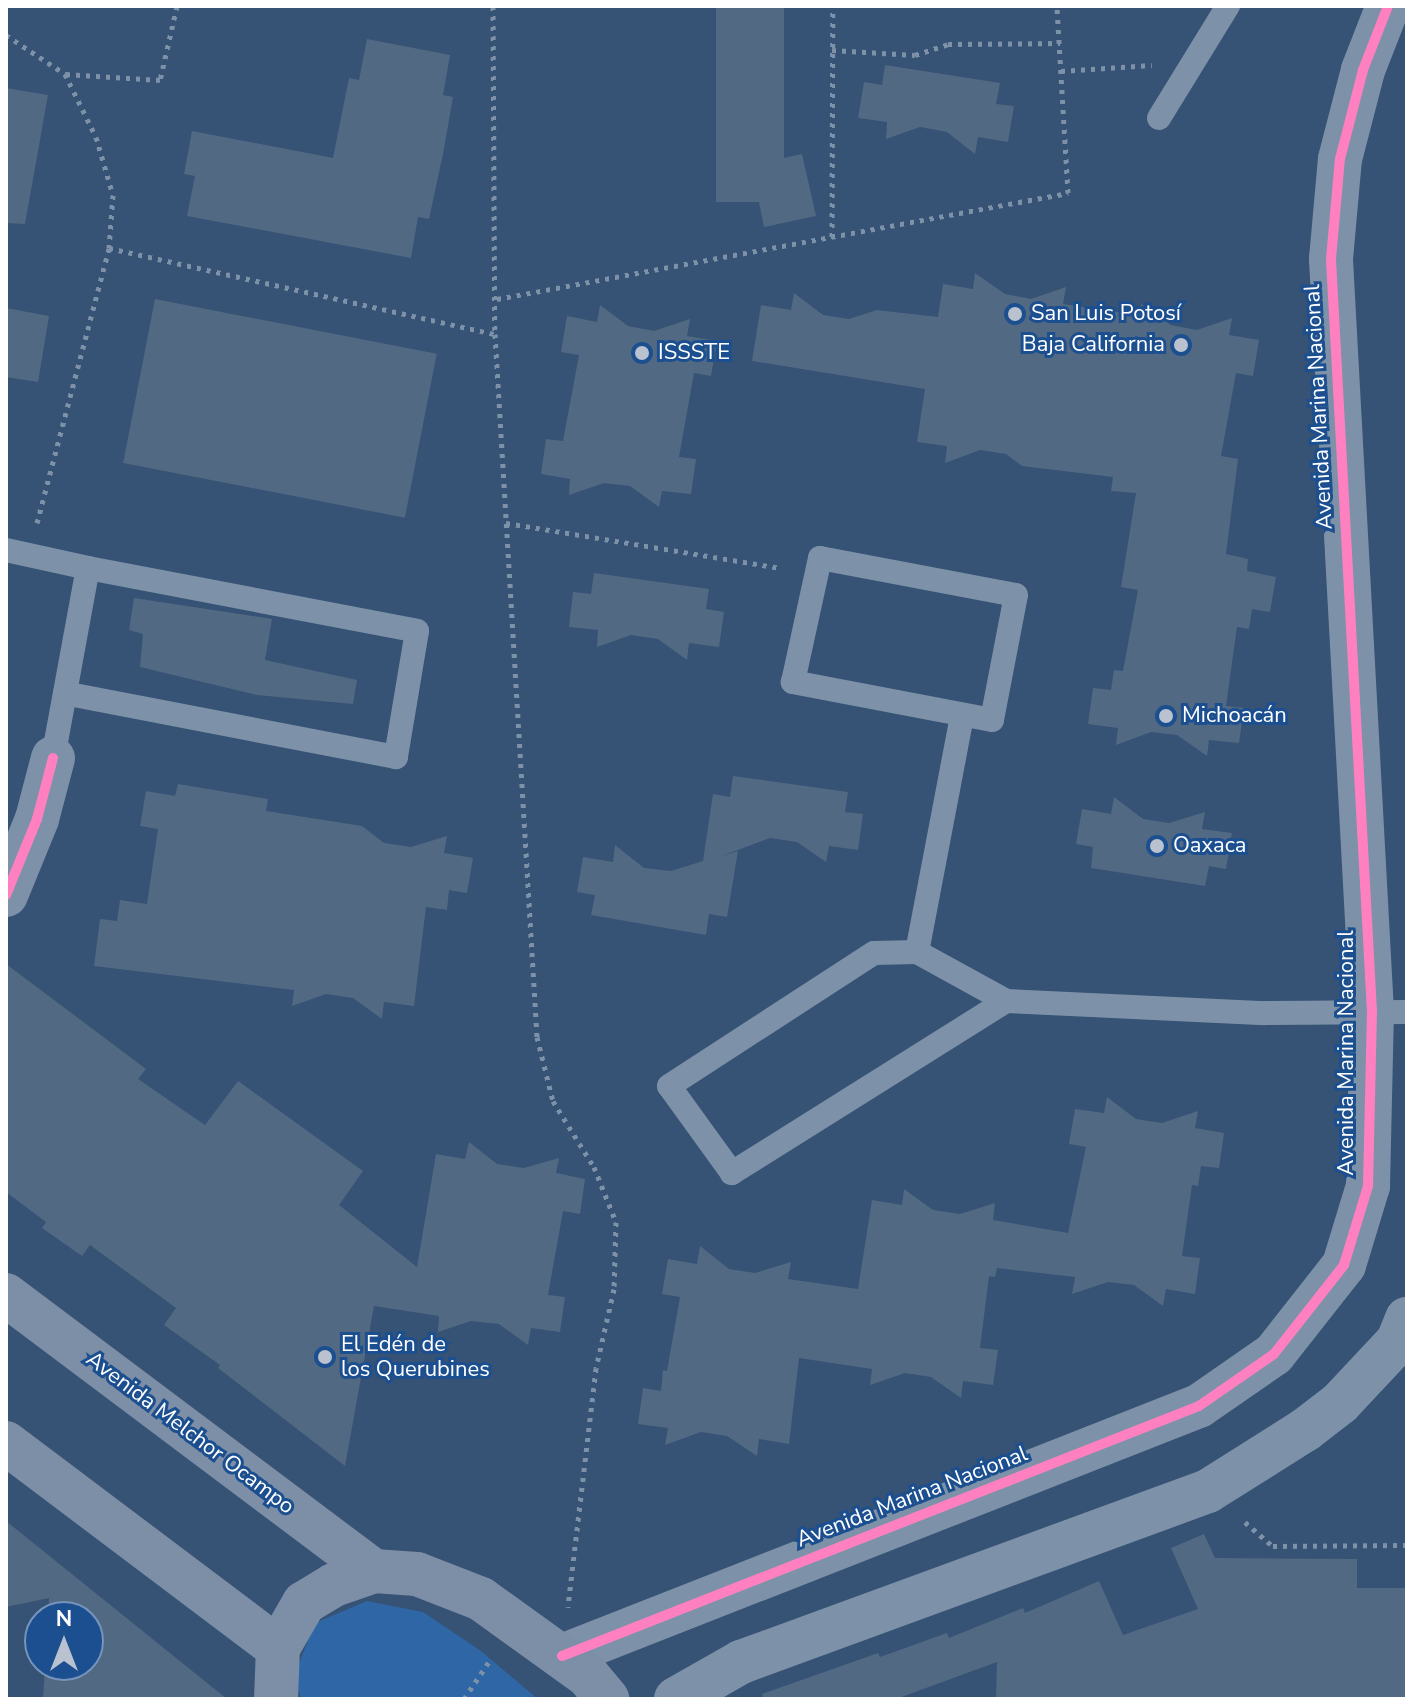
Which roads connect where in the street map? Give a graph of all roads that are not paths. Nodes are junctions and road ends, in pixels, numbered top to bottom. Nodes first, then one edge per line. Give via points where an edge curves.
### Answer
1 (1228, 6) edge
2 (1388, 6) edge
3 (1159, 118) dead end
4 (6, 550) edge
5 (88, 568) junction
6 (65, 693) junction
7 (962, 715) junction
8 (53, 758) joint
9 (6, 895) edge
10 (917, 952) junction
11 (1006, 1001) junction
12 (1389, 1012) edge
13 (6, 1295) edge
14 (1404, 1337) edge
15 (6, 1443) edge
16 (374, 1571) junction
17 (278, 1648) junction
18 (562, 1656) junction
19 (276, 1699) edge
20 (607, 1699) edge
21 (676, 1699) edge

1 - 3 lane
2 - 12 street, Avenida Marina Nacional via 1363,70 1340,159 1331,259
4 - 5 lane
5 - 6 lane
5 - 6 lane via 417,631 396,757
6 - 8 lane
7 - 7 lane via 992,720 1016,595 820,558 793,682
7 - 10 lane
8 - 9 street via 37,819
10 - 11 lane
10 - 11 lane via 874,953 669,1086 732,1173
11 - 12 lane via 1265,1013
12 - 18 street, Avenida Marina Nacional via 1368,1186 1344,1265 1274,1354 1199,1406
13 - 16 main road, Avenida Melchor Ocampo
14 - 21 street via 1340,1403 1208,1491 741,1662
15 - 17 main road
16 - 17 main road via 304,1603
16 - 18 main road via 417,1574 481,1599
17 - 19 main road
18 - 20 main road

